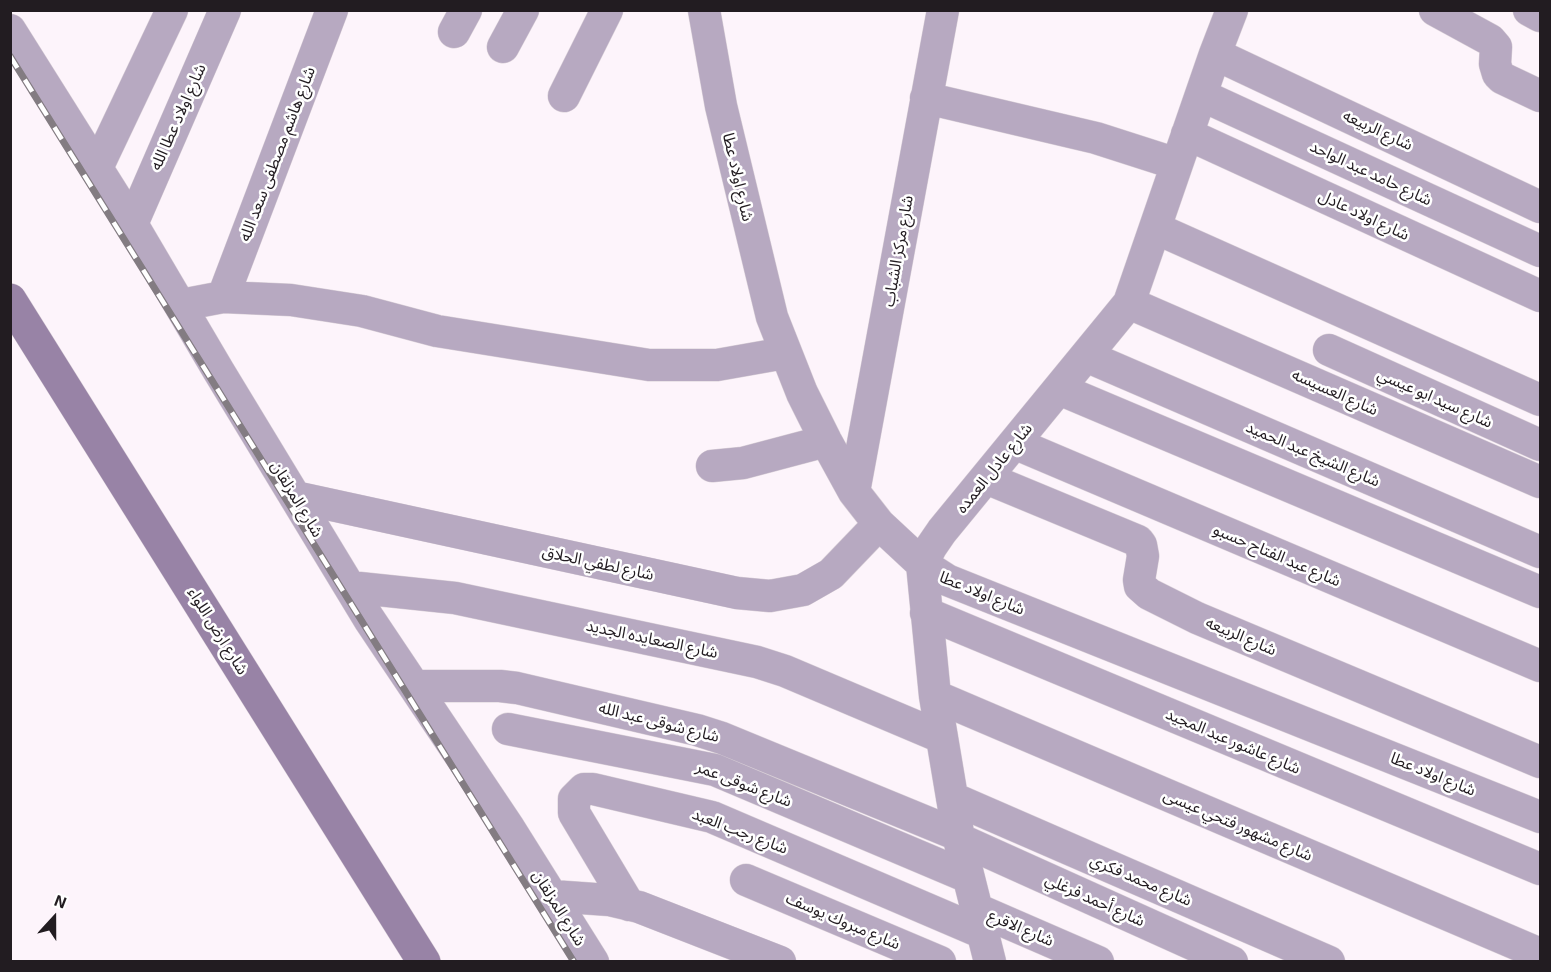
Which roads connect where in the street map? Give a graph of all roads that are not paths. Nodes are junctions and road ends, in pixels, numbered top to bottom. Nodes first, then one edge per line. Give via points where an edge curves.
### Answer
1 (172, 10) edge
2 (225, 10) edge
3 (332, 10) edge
4 (523, 10) edge
5 (607, 10) edge
6 (704, 10) edge
7 (944, 10) edge
8 (1232, 10) edge
9 (1435, 10) edge
10 (1529, 10) edge
11 (1540, 16) edge
12 (16, 26) edge
13 (502, 47) dead end
14 (1215, 54) junction
15 (1201, 95) junction
16 (564, 96) dead end
17 (1540, 96) edge
18 (926, 98) junction
19 (1187, 134) junction
20 (1177, 164) junction
21 (97, 168) junction
22 (1540, 207) edge
23 (132, 224) junction
24 (1155, 228) junction
25 (1540, 251) edge
26 (1540, 296) edge
27 (223, 297) junction
28 (10, 300) edge
29 (1129, 303) junction
30 (181, 305) junction
31 (1329, 350) dead end
32 (785, 353) junction
33 (1086, 356) junction
34 (1059, 389) junction
35 (1540, 400) edge
36 (826, 441) junction
37 (1014, 443) junction
38 (1540, 445) edge
39 (712, 466) dead end
40 (986, 478) junction
41 (1540, 482) edge
42 (854, 492) junction
43 (295, 497) junction
44 (879, 524) junction
45 (1540, 552) edge
46 (922, 564) junction
47 (350, 587) junction
48 (1540, 592) edge
49 (926, 613) junction
50 (1540, 666) edge
51 (414, 686) junction
52 (935, 696) junction
53 (508, 729) dead end
54 (942, 737) junction
55 (1540, 762) edge
56 (952, 798) junction
57 (1540, 817) edge
58 (958, 837) junction
59 (1540, 869) edge
60 (968, 877) junction
61 (746, 880) dead end
62 (552, 896) junction
63 (629, 905) junction
64 (983, 934) edge
65 (1540, 954) edge
66 (424, 962) edge
67 (593, 962) edge
68 (780, 962) edge
69 (940, 962) edge
70 (1098, 962) edge
71 (1232, 962) edge
72 (1329, 962) edge

1 - 21 street
2 - 23 street, شارع اولاد عطا الله
3 - 27 street, شارع هاشم مصطفى سعد الله
4 - 13 street
5 - 16 street
6 - 32 street, شارع اولاد عطا via 721,106 772,317
7 - 18 street, شارع مركز الشباب
8 - 14 street, شارع عادل العمده
9 - 17 street via 1490,40 1496,47 1498,74
10 - 11 street
12 - 21 street, شارع المزلقان
14 - 15 street, شارع عادل العمده
14 - 22 street, شارع الربيعه
15 - 19 street, شارع عادل العمده
15 - 25 street, شارع حامد عبد الواحد
18 - 20 street via 1096,138
18 - 42 street, شارع مركز الشباب
19 - 20 street, شارع عادل العمده
19 - 26 street, شارع اولاد عادل
20 - 24 street, شارع عادل العمده
21 - 23 street, شارع المزلقان
23 - 30 street, شارع المزلقان
24 - 29 street, شارع عادل العمده
24 - 35 street
27 - 30 street
27 - 32 street via 291,300 362,311 437,331 649,365 717,365
28 - 66 street, شارع ارض اللواء
29 - 33 street, شارع عادل العمده
29 - 41 street, شارع العسيسه
30 - 43 street, شارع المزلقان
31 - 38 street, شارع سيد ابو عيسي
32 - 36 street, شارع اولاد عطا
33 - 34 street, شارع عادل العمده
33 - 45 street, شارع الشيخ عبد الحميد
34 - 37 street, شارع عادل العمده
34 - 48 street
36 - 39 street via 743,463
36 - 42 street, شارع اولاد عطا
37 - 40 street, شارع عادل العمده
37 - 50 street, شارع عبد الفتاح حسبو
40 - 46 street, شارع عادل العمده via 942,531
40 - 55 street, شارع الربيعه via 1138,541 1143,556 1140,586 1149,594 1197,618
42 - 44 street, شارع اولاد عطا
43 - 44 street, شارع لطفي الحلاق via 737,593 770,596 803,590 831,574
43 - 47 street, شارع المزلقان
44 - 46 street, شارع اولاد عطا
46 - 49 street
46 - 57 street, شارع اولاد عطا via 947,580
47 - 51 street, شارع المزلقان
47 - 54 street, شارع الصعايده الجديد via 466,600 757,662
49 - 52 street
49 - 59 street, شارع عاشور عبد المجيد
51 - 58 street, شارع شوقى عبد الله via 517,688 697,730
51 - 62 street, شارع المزلقان
52 - 54 street
52 - 65 street, شارع مشهور فتحي عيسى
53 - 60 street, شارع شوقى عمر via 715,770
54 - 56 street
56 - 58 street
56 - 72 street, شارع محمد فكري
58 - 60 street
58 - 71 street, شارع أحمد فرغلي
60 - 64 street
61 - 69 street, شارع مبروك يوسف
62 - 63 street
62 - 67 street, شارع المزلقان
63 - 64 street, شارع رجب العبد via 574,813 574,799 584,789 712,817
63 - 68 street
64 - 70 street, شارع الاقرع

